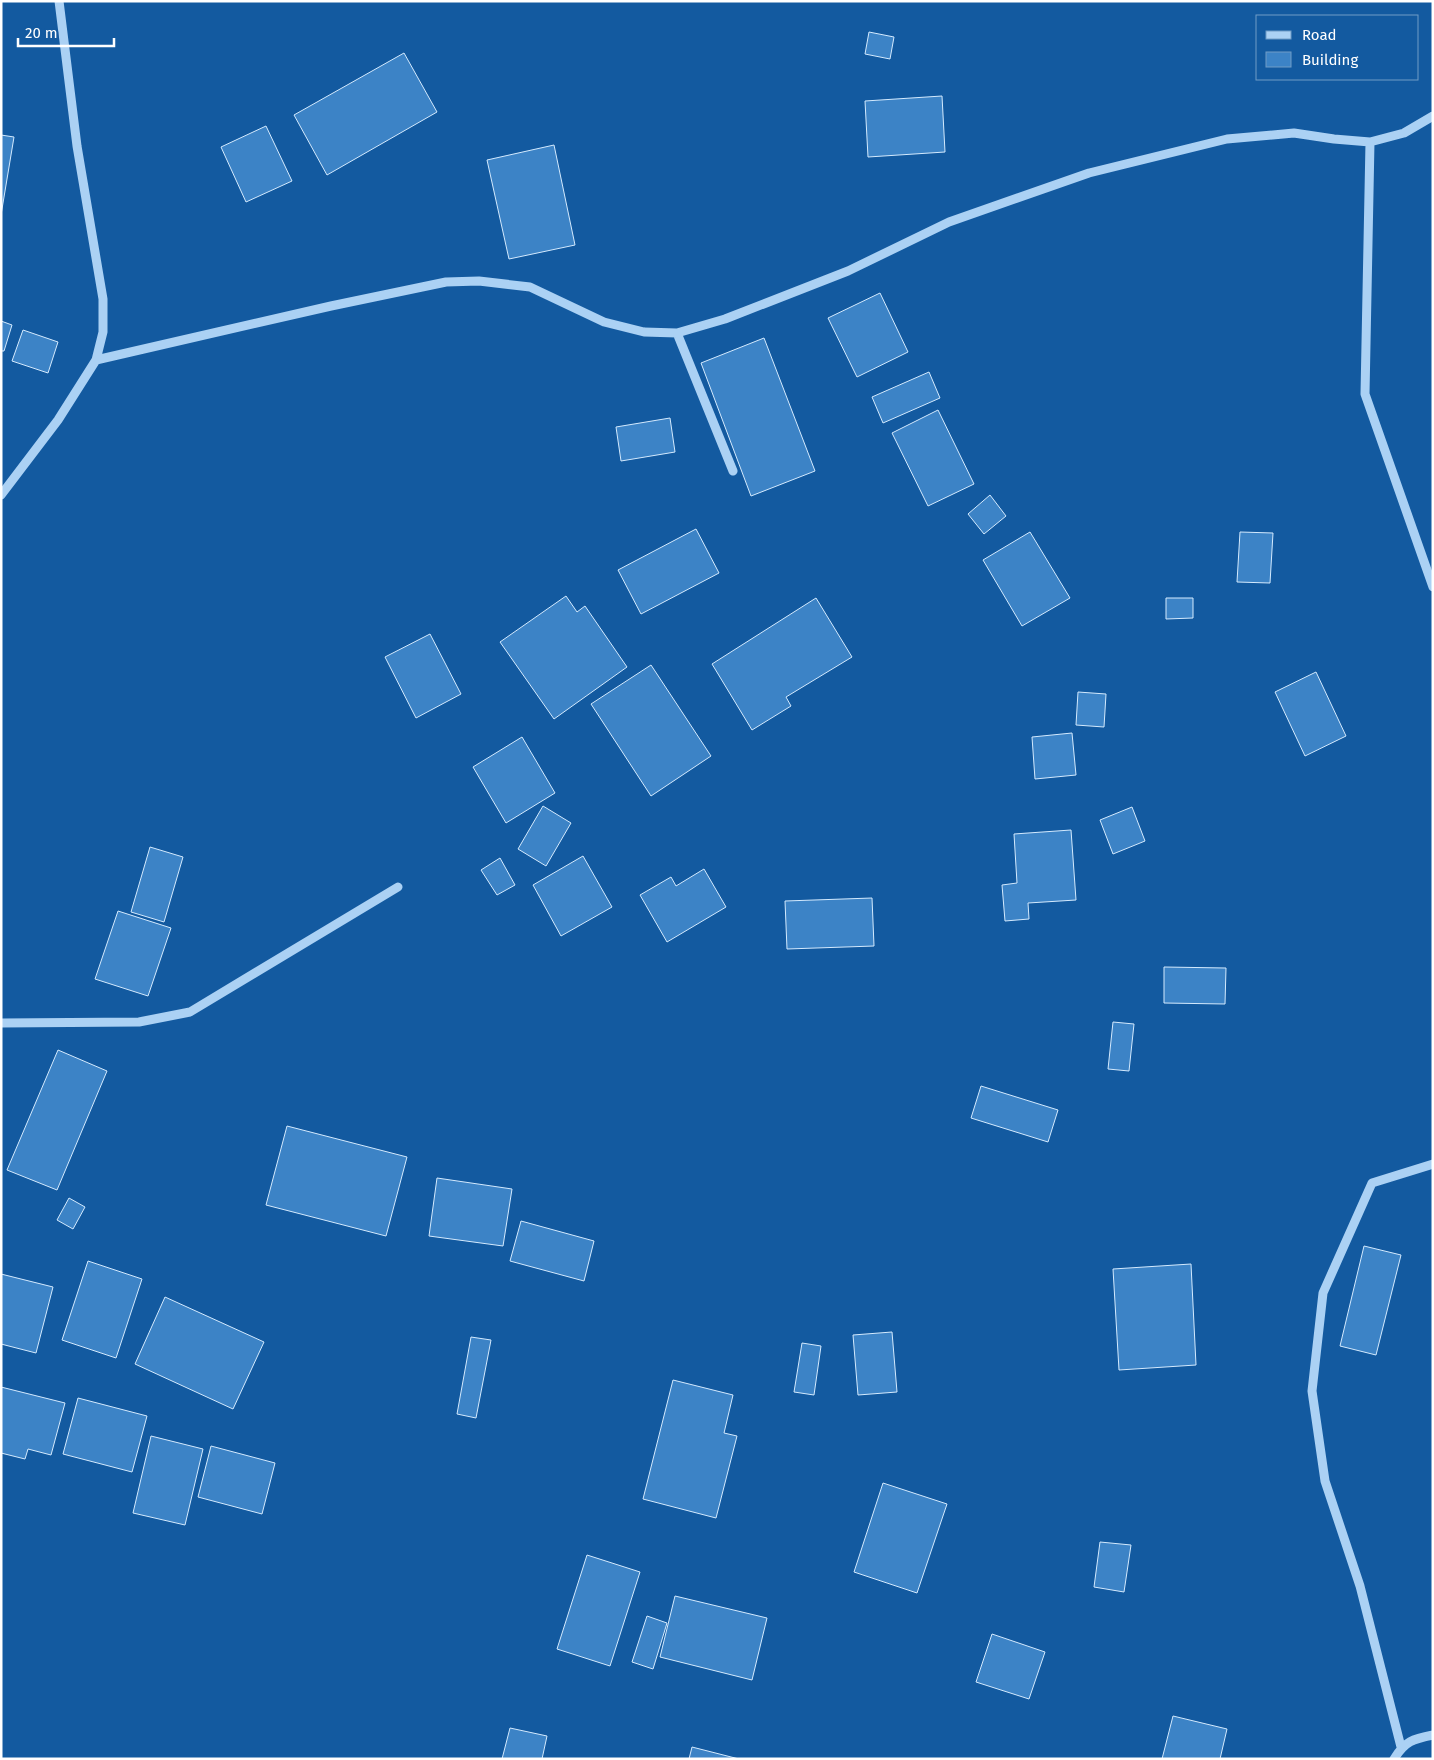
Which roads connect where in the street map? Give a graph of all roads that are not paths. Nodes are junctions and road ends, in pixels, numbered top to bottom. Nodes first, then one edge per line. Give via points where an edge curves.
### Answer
1 (59, 1) edge
2 (1433, 116) edge
3 (1370, 142) junction
4 (677, 333) junction
5 (96, 360) junction
6 (733, 471) dead end
7 (1, 495) edge
8 (1433, 587) edge
9 (398, 887) dead end
10 (1, 1023) edge
11 (1433, 1164) edge
12 (1433, 1735) edge
13 (1401, 1747) junction
14 (1394, 1759) edge

1 - 5 street via 77,146 103,298 103,332
2 - 3 street via 1404,133
3 - 4 street via 1294,133 1227,139 1089,173 949,222 848,271 725,319
3 - 8 street via 1366,394
4 - 5 street via 644,332 604,322 530,287 479,281 446,282
4 - 6 street
5 - 7 street via 58,420
9 - 10 street via 190,1012 139,1022
11 - 13 street via 1372,1183 1323,1293 1312,1391 1325,1481 1360,1586
12 - 13 street
13 - 14 street

